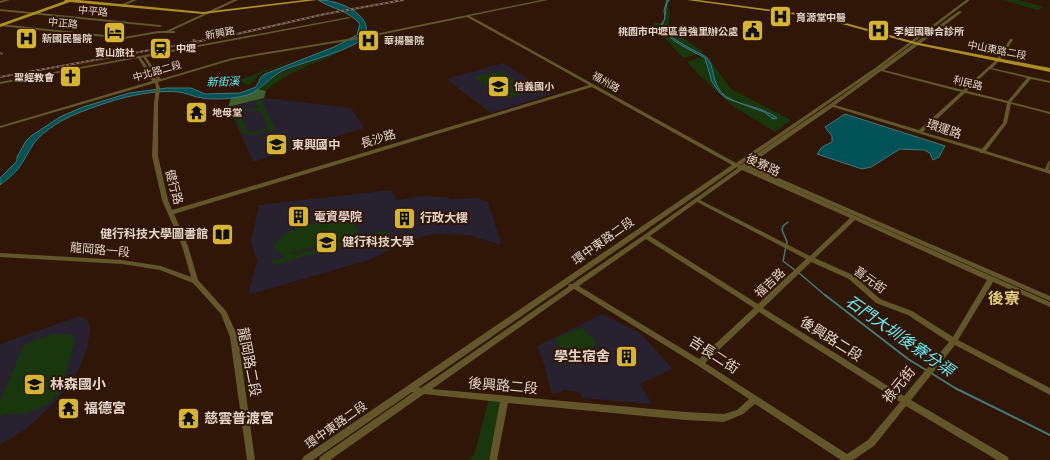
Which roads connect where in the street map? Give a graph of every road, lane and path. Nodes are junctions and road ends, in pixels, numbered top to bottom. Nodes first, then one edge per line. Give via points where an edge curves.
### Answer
1 (8, 0) edge
2 (66, 0) edge
3 (71, 0) edge
4 (135, 0) edge
5 (236, 0) edge
6 (314, 0) edge
7 (546, 0) edge
8 (689, 0) edge
9 (962, 1) edge
10 (969, 1) edge
11 (0, 2) edge
12 (122, 5) junction
13 (0, 10) edge
14 (209, 12) junction
15 (35, 14) junction
16 (467, 16) junction
17 (349, 18) dead end
18 (1, 26) edge
19 (162, 29) junction
20 (174, 32) dead end
21 (1011, 40) dead end
22 (918, 42) junction
23 (141, 57) junction
24 (998, 59) junction
25 (989, 68) junction
26 (1050, 69) edge
27 (881, 70) junction
28 (1030, 77) junction
29 (156, 81) junction
30 (1050, 82) edge
31 (0, 83) edge
32 (593, 85) junction
33 (964, 91) junction
34 (1009, 102) junction
35 (832, 105) junction
36 (1050, 112) edge
37 (0, 127) edge
38 (920, 132) junction
39 (982, 152) junction
40 (1050, 163) edge
41 (736, 164) junction
42 (744, 166) junction
43 (1048, 172) edge
44 (696, 200) junction
45 (170, 213) junction
46 (854, 218) junction
47 (646, 236) junction
48 (0, 255) edge
49 (811, 259) junction
50 (991, 279) junction
51 (195, 281) junction
52 (559, 286) junction
53 (574, 286) junction
54 (1050, 299) edge
55 (1050, 305) edge
56 (758, 308) junction
57 (954, 340) junction
58 (700, 363) junction
59 (410, 388) junction
60 (422, 391) junction
61 (1050, 392) edge
62 (505, 399) junction
63 (756, 399) junction
64 (904, 400) junction
65 (251, 460) edge
66 (306, 460) edge
67 (323, 460) edge
68 (493, 460) edge
69 (848, 460) edge
70 (1005, 460) edge

1 - 11 street
2 - 3 main road
3 - 12 main road
3 - 15 main road
4 - 12 street
5 - 14 street
6 - 14 main road
7 - 16 street
8 - 22 main road, 中山東路二段 via 820,17
9 - 10 street
10 - 22 street
10 - 22 street
12 - 14 main road
13 - 15 street, 中平路
14 - 19 street via 174,29
15 - 18 main road
15 - 19 street, 中平路
16 - 29 street, 中北路二段 via 365,37 232,59
16 - 32 street, 福州路
17 - 23 street, 新興路
18 - 19 street, 中正路 via 124,38
19 - 20 street
21 - 24 street
22 - 24 main road, 中山東路二段
22 - 27 street, 環中東路二段
22 - 41 street, 環中東路二段
23 - 29 street, 健行路 via 153,80
23 - 31 street, 新興路
24 - 25 street
24 - 26 main road, 中山東路二段
25 - 28 street
25 - 33 street
27 - 33 street, 利民路
27 - 35 street, 環中東路二段
28 - 30 street
28 - 34 street
29 - 37 street, 中北路二段
29 - 45 street, 健行路 via 158,91 155,156
32 - 41 street, 福州路
32 - 45 street, 長沙路
33 - 34 street, 利民路
33 - 38 street
34 - 36 street, 利民路
34 - 39 street via 1005,123
35 - 38 street, 環運路
35 - 42 street, 環中東路二段
38 - 39 street, 環運路
39 - 43 street, 環運路
40 - 43 street
41 - 42 street, 後寮路
41 - 52 street, 環中東路二段
42 - 44 street, 環中東路二段
42 - 46 street, 後寮路
42 - 54 street, 後寮路
44 - 47 street, 環中東路二段
44 - 49 street, 喜元街
45 - 51 street, 健行路 via 185,246
46 - 49 street, 福吉路
46 - 50 street, 後寮路
47 - 53 street, 環中東路二段
47 - 56 street, 後興路二段
48 - 51 street, 龍岡路一段 via 122,262 160,268
49 - 56 street, 福吉路
49 - 57 street, 喜元街 via 851,277 878,300 910,313
50 - 55 street, 後寮路
50 - 57 street, 祿元街
51 - 65 street, 龍岡路二段 via 224,312 234,337
52 - 53 street
52 - 59 street, 環中東路二段
53 - 58 street, 吉長二街
53 - 60 street, 環中東路二段
56 - 58 street, 福吉路
56 - 64 street, 後興路二段
57 - 61 street, 喜元街
57 - 64 street, 祿元街
58 - 63 street, 吉長二街
59 - 60 street, 後興路二段
59 - 66 street, 環中東路二段
60 - 62 street, 後興路二段
60 - 67 street, 環中東路二段
62 - 63 street, 後興路二段 via 724,418 740,412
62 - 68 street
63 - 69 street, 吉長二街
64 - 69 street, 祿元街 via 871,443
64 - 70 street, 後興路二段

